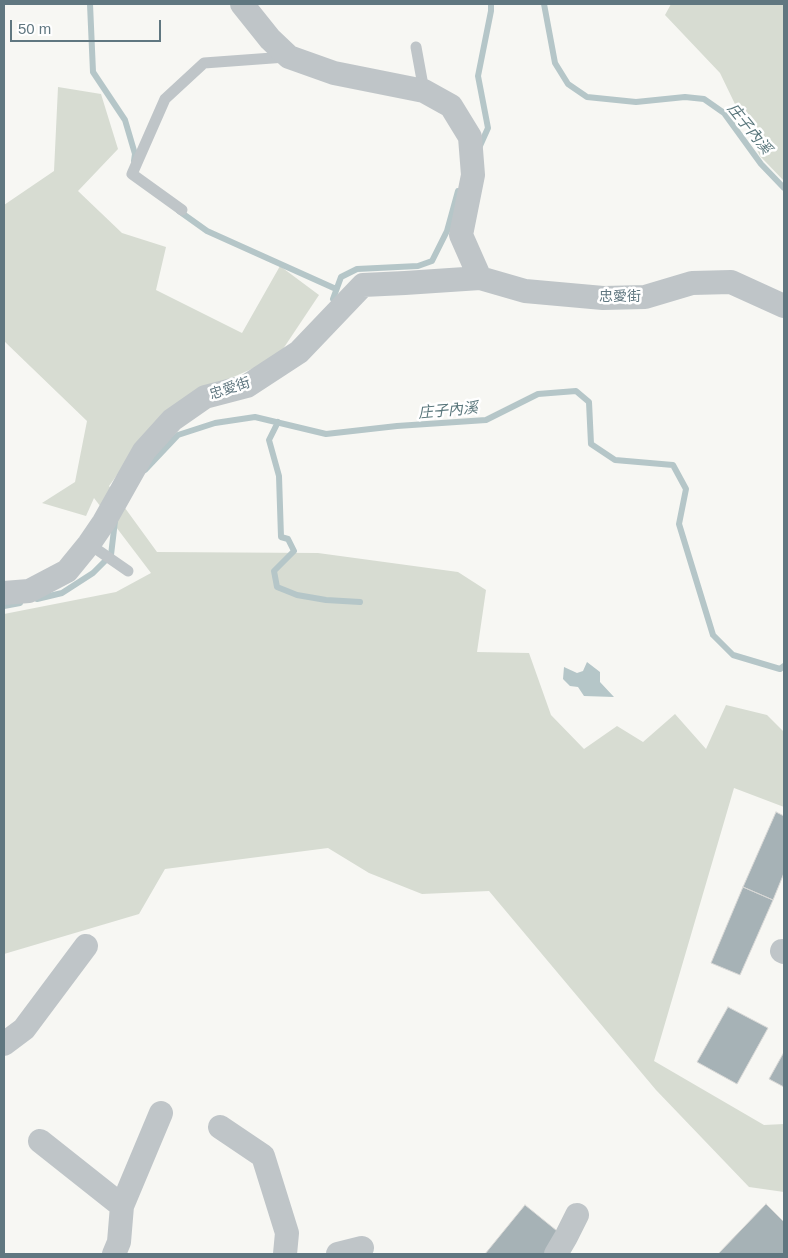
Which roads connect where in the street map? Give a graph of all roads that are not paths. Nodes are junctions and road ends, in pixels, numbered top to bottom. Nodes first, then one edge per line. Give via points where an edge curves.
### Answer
1 (242, 4) edge
2 (416, 47) dead end
3 (289, 57) junction
4 (424, 91) junction
5 (182, 210) dead end
6 (480, 278) junction
7 (784, 306) edge
8 (89, 544) junction
9 (128, 571) dead end
10 (4, 593) edge
11 (86, 946) dead end
12 (4, 1044) edge
13 (161, 1113) dead end
14 (220, 1127) dead end
15 (40, 1141) dead end
16 (122, 1206) junction
17 (578, 1214) dead end
18 (362, 1248) dead end
19 (114, 1254) edge
20 (285, 1254) edge
21 (338, 1254) edge
22 (556, 1254) edge

1 - 3 street
2 - 4 lane
3 - 4 street via 334,73
3 - 5 lane via 204,63 165,99 132,174
4 - 6 street via 451,106 470,137 473,175 461,235
6 - 7 street, 忠愛街 via 525,291 603,298 645,297 692,283 731,282
6 - 8 street, 忠愛街 via 363,284 299,352 247,386 205,397 172,420 144,451
8 - 9 lane
8 - 10 street, 忠愛街 via 67,571 28,591
11 - 12 street via 24,1029
13 - 16 street
14 - 20 street via 264,1156 287,1233
15 - 16 street
16 - 19 street via 119,1242
17 - 22 street
18 - 21 street

